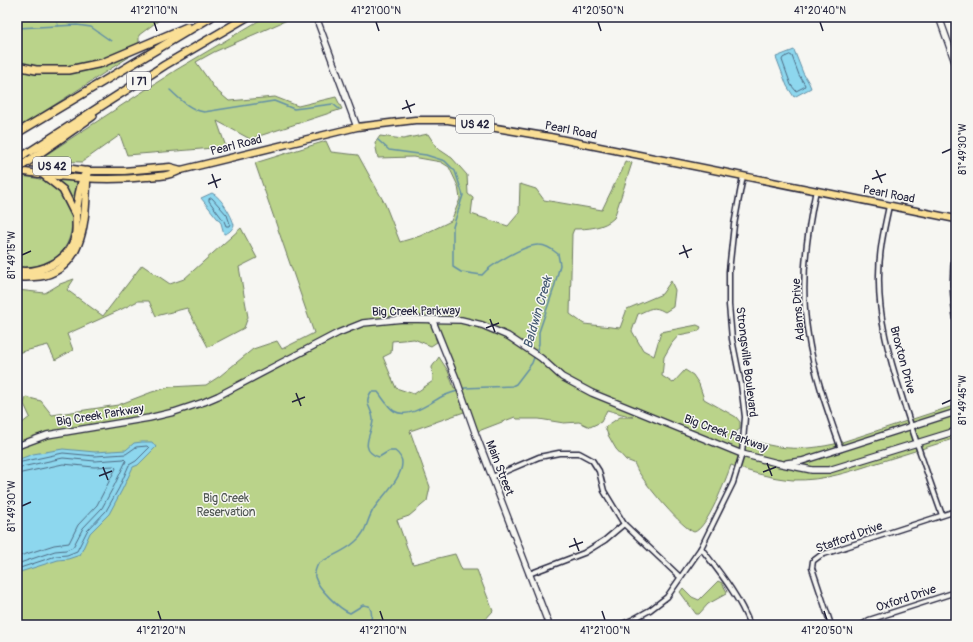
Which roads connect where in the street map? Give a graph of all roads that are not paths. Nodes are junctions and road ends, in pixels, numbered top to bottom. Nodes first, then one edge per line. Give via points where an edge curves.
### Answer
1 (247, 17) edge
2 (316, 17) edge
3 (938, 17) edge
4 (209, 18) edge
5 (956, 65) edge
6 (17, 66) edge
7 (123, 92) junction
8 (357, 127) junction
9 (17, 133) edge
10 (17, 160) edge
11 (17, 170) edge
12 (182, 170) junction
13 (87, 171) junction
14 (44, 175) junction
15 (743, 176) junction
16 (85, 178) junction
17 (816, 190) junction
18 (889, 206) junction
19 (76, 217) junction
20 (956, 219) edge
21 (956, 247) edge
22 (17, 271) edge
23 (17, 277) edge
24 (432, 319) junction
25 (956, 320) edge
26 (956, 412) edge
27 (911, 427) junction
28 (956, 431) edge
29 (916, 444) junction
30 (17, 446) edge
31 (841, 449) junction
32 (742, 454) junction
33 (783, 464) junction
34 (492, 477) junction
35 (956, 511) edge
36 (942, 515) junction
37 (624, 524) junction
38 (701, 548) junction
39 (529, 574) junction
40 (680, 577) junction
41 (956, 592) edge
42 (549, 625) edge
43 (620, 625) edge
44 (750, 625) edge
45 (831, 625) edge
46 (862, 625) edge

1 - 7 highway, I 71
2 - 8 street
3 - 5 street
4 - 6 highway via 102,63 69,70 36,70
4 - 9 highway, I 71
7 - 10 highway, I 71
7 - 11 highway, bridge
8 - 12 main road, Pearl Road / US 42
8 - 15 main road, Pearl Road / US 42 via 415,120 448,120 550,137
10 - 13 main road, Pearl Road / US 42
11 - 14 main road, Pearl Road / US 42
12 - 13 main road, Pearl Road / US 42 via 170,167
12 - 16 main road, Pearl Road / US 42 via 172,175 132,179
13 - 16 highway
14 - 16 main road, Pearl Road / US 42
14 - 19 highway via 63,190
15 - 17 main road, Pearl Road / US 42
15 - 32 street, Strongsville Boulevard via 734,225 729,282 732,339 745,417
16 - 19 highway via 81,183
16 - 23 highway via 83,225 77,249 62,266 46,275
17 - 18 main road, Pearl Road / US 42
17 - 31 street, Adams Drive via 805,274 807,334 820,386
18 - 20 main road, Pearl Road / US 42
18 - 27 street, Broxton Drive via 881,245 880,306 885,338
19 - 22 highway via 74,241 58,261 42,269
21 - 25 street via 952,265 952,294
24 - 30 street, Big Creek Parkway via 363,323 338,333 198,404 149,418 47,435
24 - 32 street, Big Creek Parkway via 461,320 482,325 508,336 562,376 592,393
24 - 34 street, Main Street
26 - 27 street, Big Creek Parkway
27 - 29 street, Broxton Drive
27 - 31 street, Big Creek Parkway
28 - 29 street, Big Creek Parkway
29 - 33 street, Big Creek Parkway via 829,470 812,470
29 - 36 street, Broxton Drive
31 - 33 street, Big Creek Parkway
32 - 33 street, Big Creek Parkway
32 - 38 street, Strongsville Boulevard via 733,483
34 - 37 street via 539,457 579,453 592,460 599,471 604,491
34 - 39 street, Main Street
35 - 36 street, Stafford Drive
36 - 45 street, Stafford Drive via 821,555 813,561 812,568
37 - 39 street via 584,553
37 - 40 street
38 - 40 street, Strongsville Boulevard
38 - 44 street via 730,586
39 - 42 street, Main Street
40 - 43 street, Strongsville Boulevard via 667,597 650,610
41 - 46 street, Oxford Drive via 869,620

